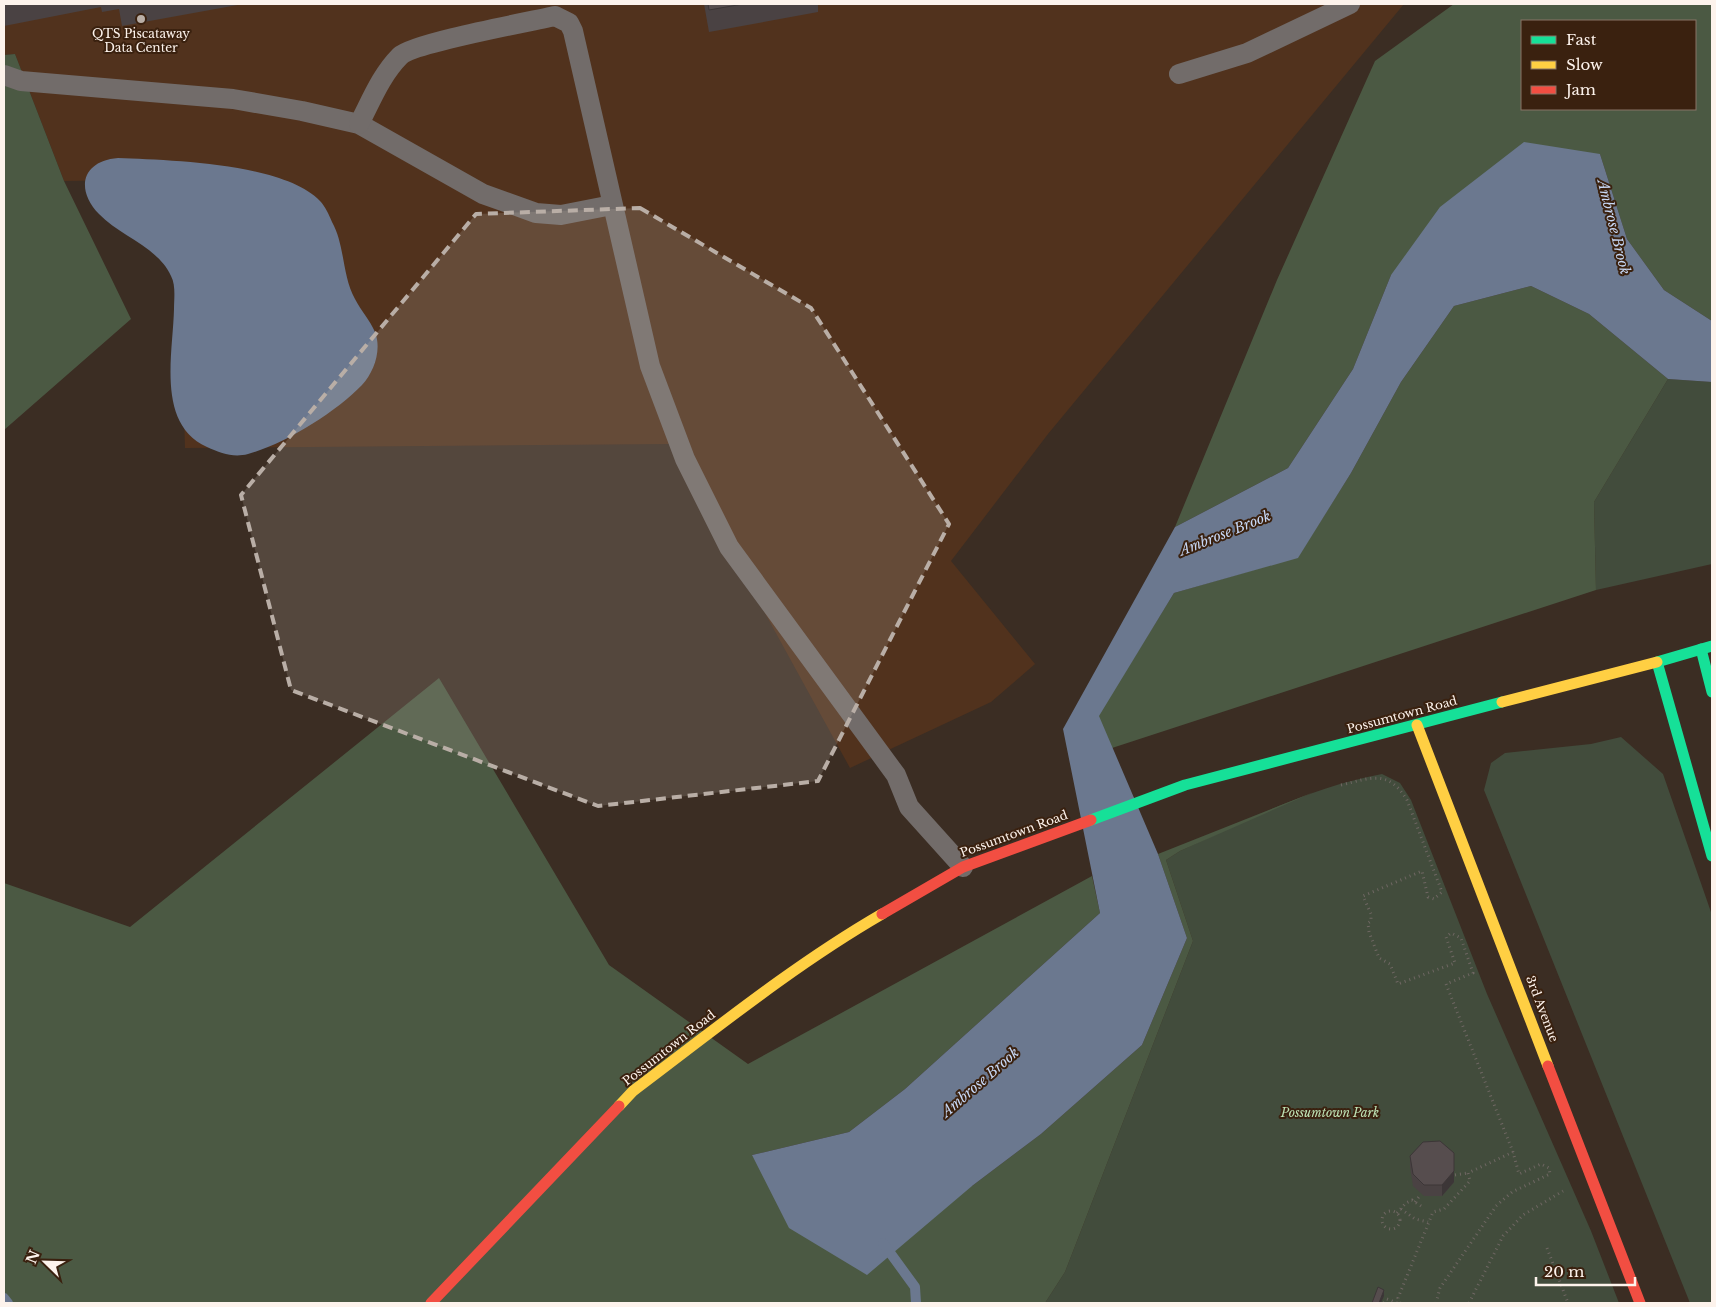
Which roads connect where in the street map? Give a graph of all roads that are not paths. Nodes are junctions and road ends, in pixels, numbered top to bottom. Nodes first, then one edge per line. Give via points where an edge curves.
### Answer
1 (1350, 4) edge
2 (1179, 74) dead end
3 (4, 75) edge
4 (359, 124) junction
5 (612, 205) junction
6 (1707, 647) edge
7 (1657, 662) junction
8 (1712, 692) edge
9 (1417, 725) junction
10 (1712, 856) edge
11 (962, 867) junction
12 (430, 1303) edge
13 (1640, 1303) edge

1 - 2 lane via 1247,53
3 - 4 lane via 21,81 233,99
4 - 5 lane via 483,194 536,213 561,215
4 - 5 lane via 387,72 402,54 426,45 555,16 569,23 573,31
5 - 11 lane via 650,366 685,459 729,547 896,775 909,807
6 - 7 main road, Possumtown Road
6 - 8 main road
7 - 9 main road, Possumtown Road
7 - 10 main road
9 - 11 main road, Possumtown Road via 1185,786
9 - 13 main road, 3rd Avenue
11 - 12 main road, Possumtown Road via 855,930 757,998 634,1092

